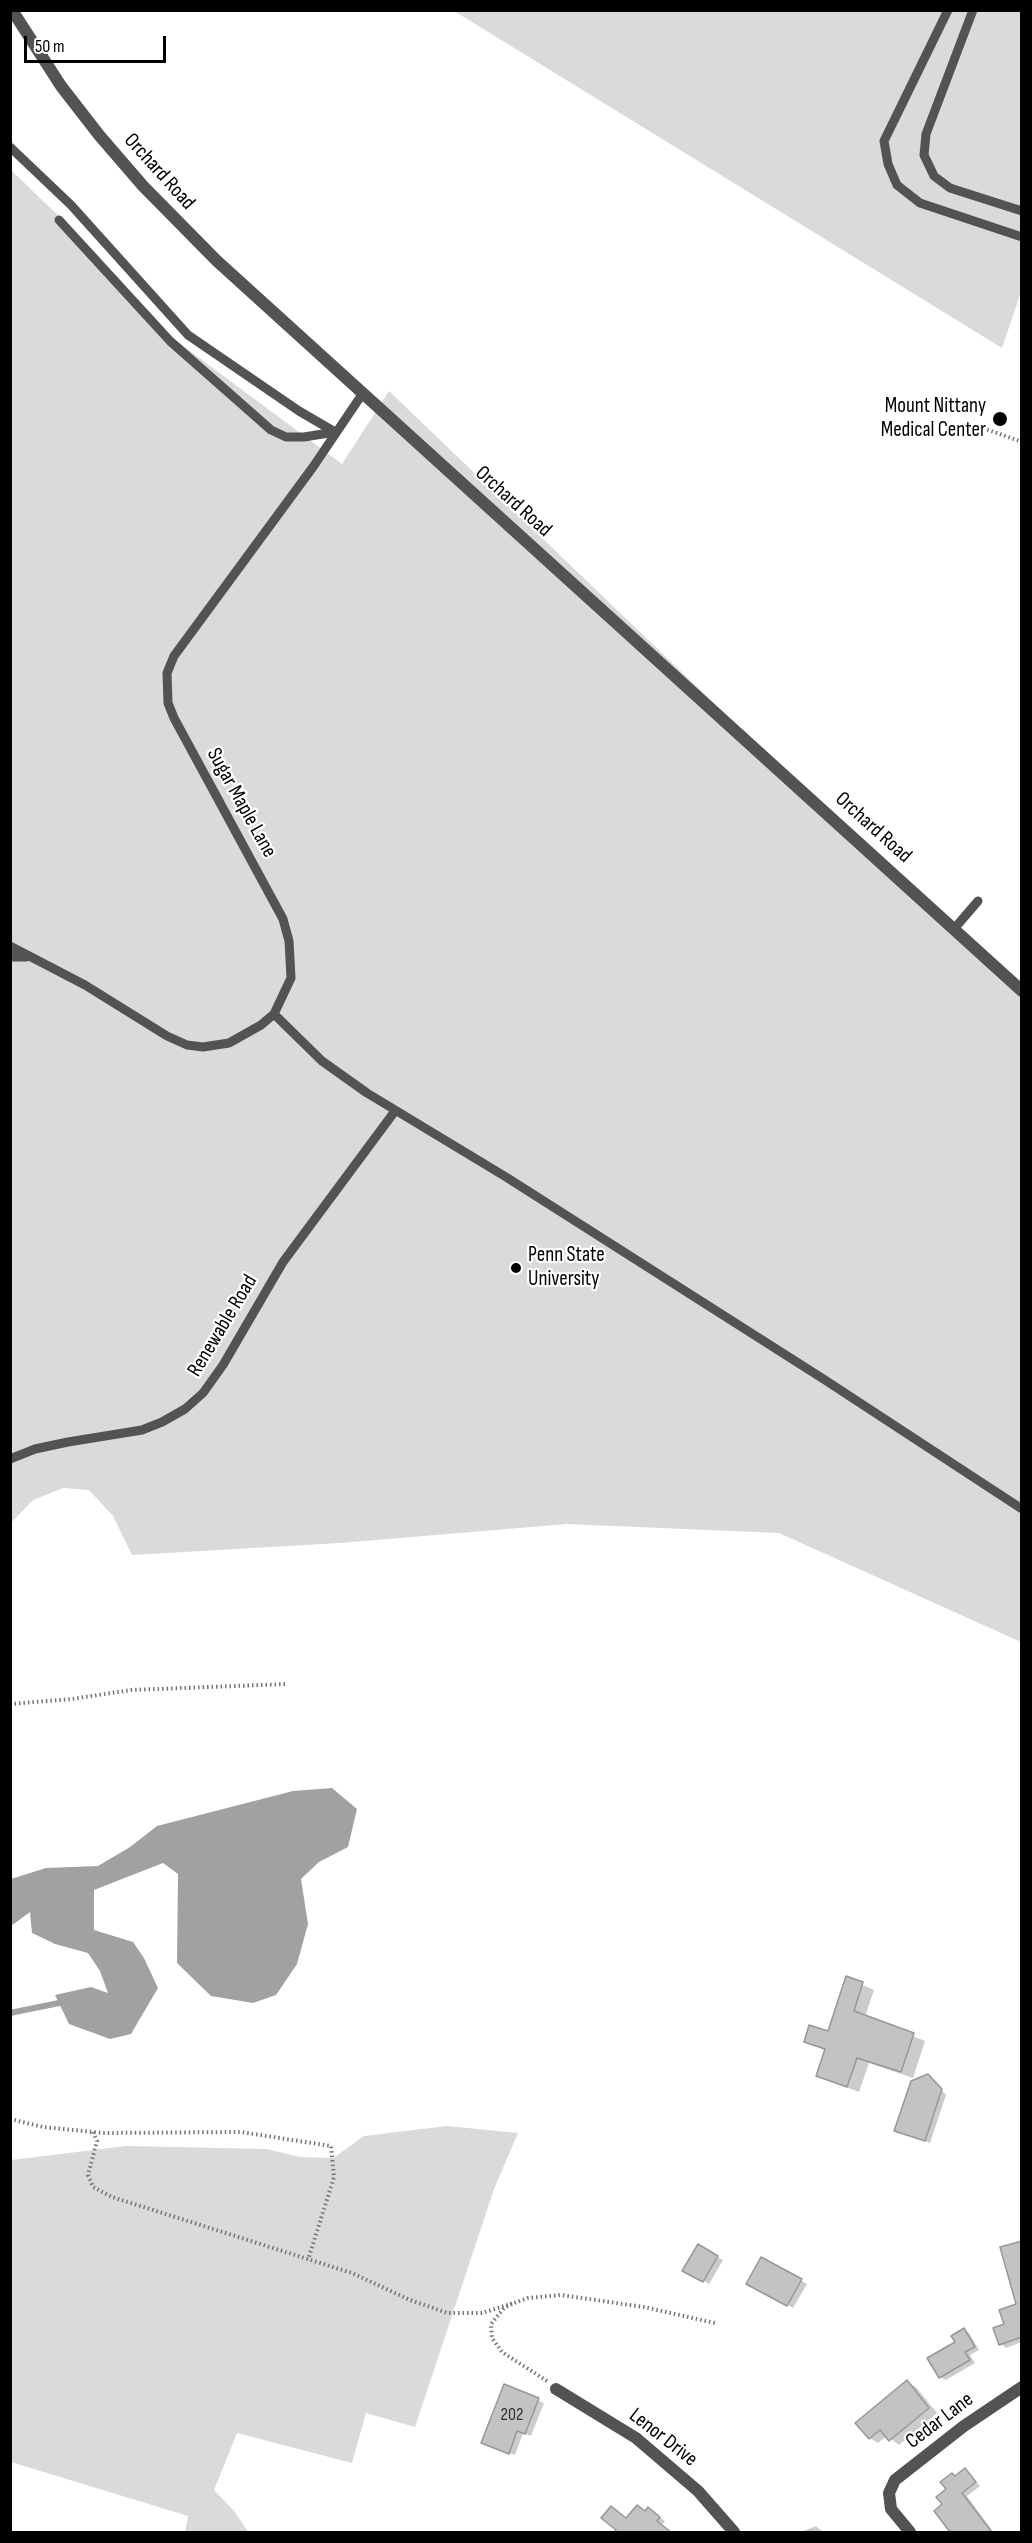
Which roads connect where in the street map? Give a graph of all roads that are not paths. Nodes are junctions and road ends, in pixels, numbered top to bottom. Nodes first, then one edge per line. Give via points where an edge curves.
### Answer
1 (12, 10) edge
2 (948, 10) edge
3 (973, 10) edge
4 (10, 147) edge
5 (1022, 211) edge
6 (58, 220) dead end
7 (1022, 237) edge
8 (363, 393) junction
9 (335, 432) junction
10 (978, 902) dead end
11 (954, 929) junction
12 (10, 946) edge
13 (10, 957) edge
14 (34, 958) junction
15 (1022, 991) edge
16 (274, 1014) junction
17 (395, 1111) junction
18 (10, 1459) edge
19 (1022, 1509) edge
20 (1022, 2388) edge
21 (556, 2389) road end
22 (734, 2532) edge
23 (910, 2532) edge

1 - 8 street, Orchard Road via 61,86 143,186 217,261
2 - 7 lane via 884,141 888,164 897,185 920,203
3 - 5 lane via 926,134 924,154 934,176 950,188
4 - 9 lane via 71,205 188,334
6 - 9 lane via 170,341 271,430 286,437
8 - 9 lane, Sugar Maple Lane
8 - 11 street, Orchard Road
9 - 16 lane, Sugar Maple Lane via 174,656 167,673 168,703 174,718 283,920 289,941 291,978
10 - 11 lane
11 - 15 street, Orchard Road
12 - 14 lane, Sugar Maple Lane
13 - 14 lane
14 - 16 lane, Sugar Maple Lane via 187,1045 229,1043
16 - 17 lane via 322,1061
17 - 18 lane, Renewable Road via 283,1262 203,1393 185,1409 142,1430 68,1442
17 - 19 lane via 506,1177
20 - 23 street, Cedar Lane via 964,2426 895,2480 889,2493 891,2509
21 - 22 street, Lenor Drive via 636,2438 698,2491

